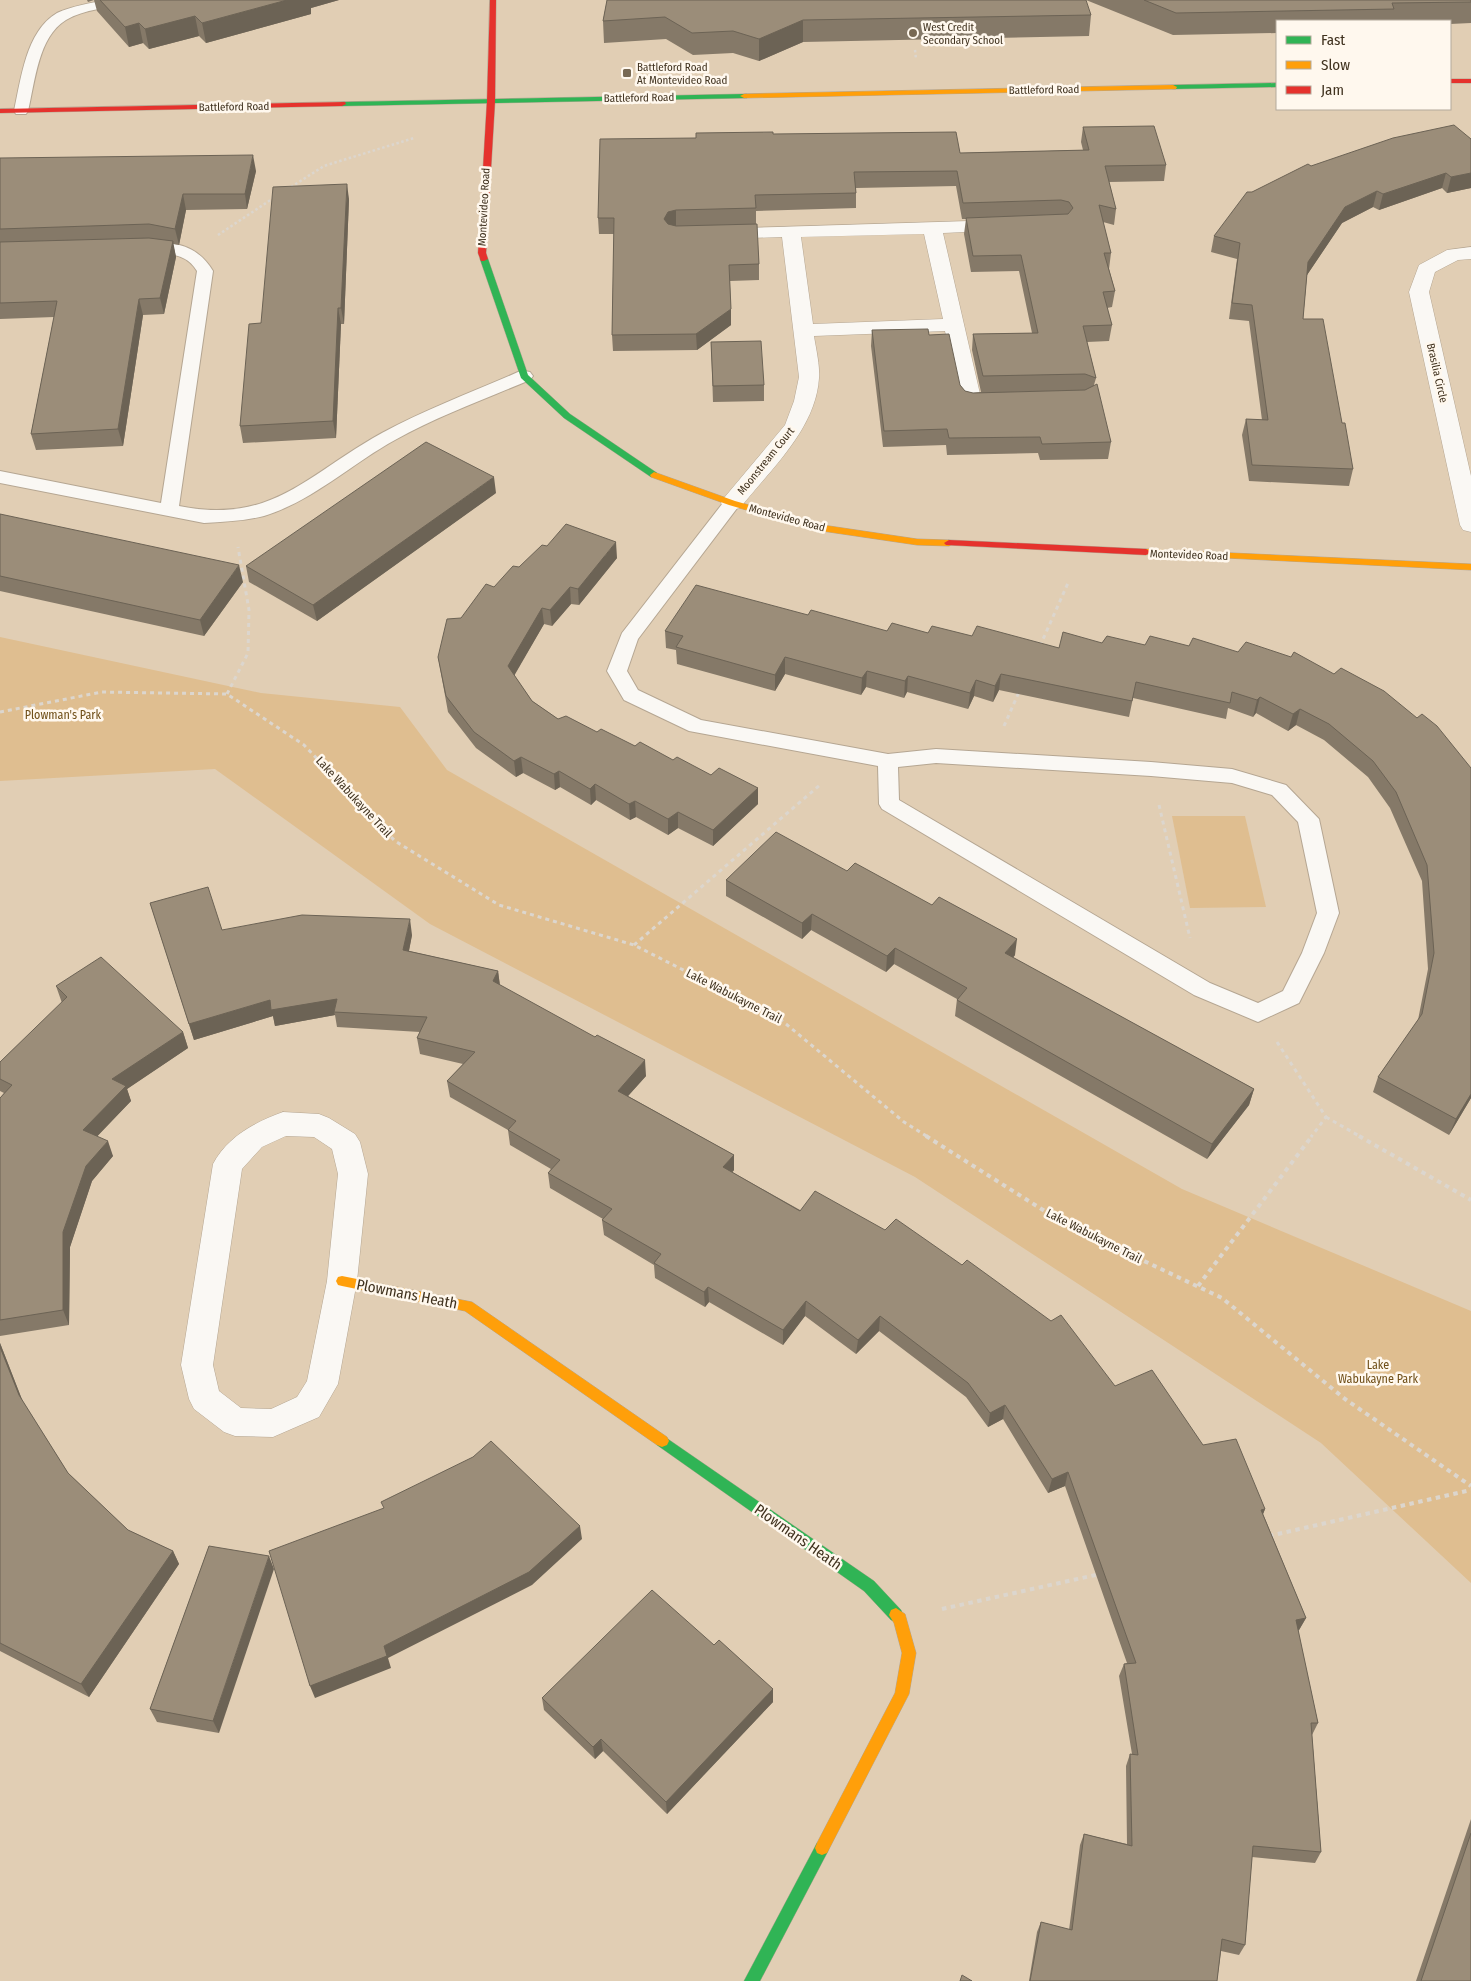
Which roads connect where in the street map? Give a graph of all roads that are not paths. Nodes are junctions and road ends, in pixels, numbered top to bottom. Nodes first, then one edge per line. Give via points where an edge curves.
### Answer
1 (125, 0) edge
2 (493, 0) edge
3 (1451, 81) edge
4 (1471, 81) edge
5 (1276, 85) edge
6 (491, 101) junction
7 (21, 111) junction
8 (0, 112) edge
9 (1020, 225) edge
10 (932, 227) junction
11 (791, 231) junction
12 (705, 233) edge
13 (124, 248) edge
14 (1471, 253) edge
15 (955, 325) junction
16 (803, 330) junction
17 (524, 376) junction
18 (1018, 400) edge
19 (0, 477) edge
20 (732, 503) junction
21 (169, 510) junction
22 (1471, 525) edge
23 (1471, 567) edge
24 (888, 761) junction
25 (342, 1281) junction
26 (752, 1981) edge

1 - 7 lane via 62,16 48,27 40,40
2 - 6 street, Montevideo Road
3 - 4 street
5 - 6 street, Battleford Road
6 - 7 street, Battleford Road
6 - 17 street, Montevideo Road via 482,253
7 - 8 street, Battleford Road
9 - 10 street
10 - 11 street
10 - 15 street
11 - 12 street
11 - 16 street, Moonstream Court
13 - 21 lane via 163,248 190,253 198,258 205,271
14 - 22 street, Brasilia Circle via 1454,254 1426,268 1419,292
15 - 16 street
15 - 18 street via 971,401
16 - 20 street, Moonstream Court via 809,377 805,401 794,426
17 - 20 street, Montevideo Road via 567,416 650,473
17 - 21 lane via 387,437 284,503 233,517 204,517
19 - 21 lane
20 - 23 street, Montevideo Road via 815,527 917,542
20 - 24 lane via 629,638 617,671 631,695 696,726
24 - 24 lane via 936,756 1151,769 1232,776 1279,790 1308,819 1328,913 1291,997 1258,1013 1202,989 889,804
25 - 25 street, Plowmans Heath via 354,1174 345,1142 319,1126 283,1124 252,1138 228,1164 196,1365 205,1399 235,1422 273,1423 308,1407 322,1384
25 - 26 street, Plowmans Heath via 468,1306 868,1586 900,1619 908,1653 902,1694

